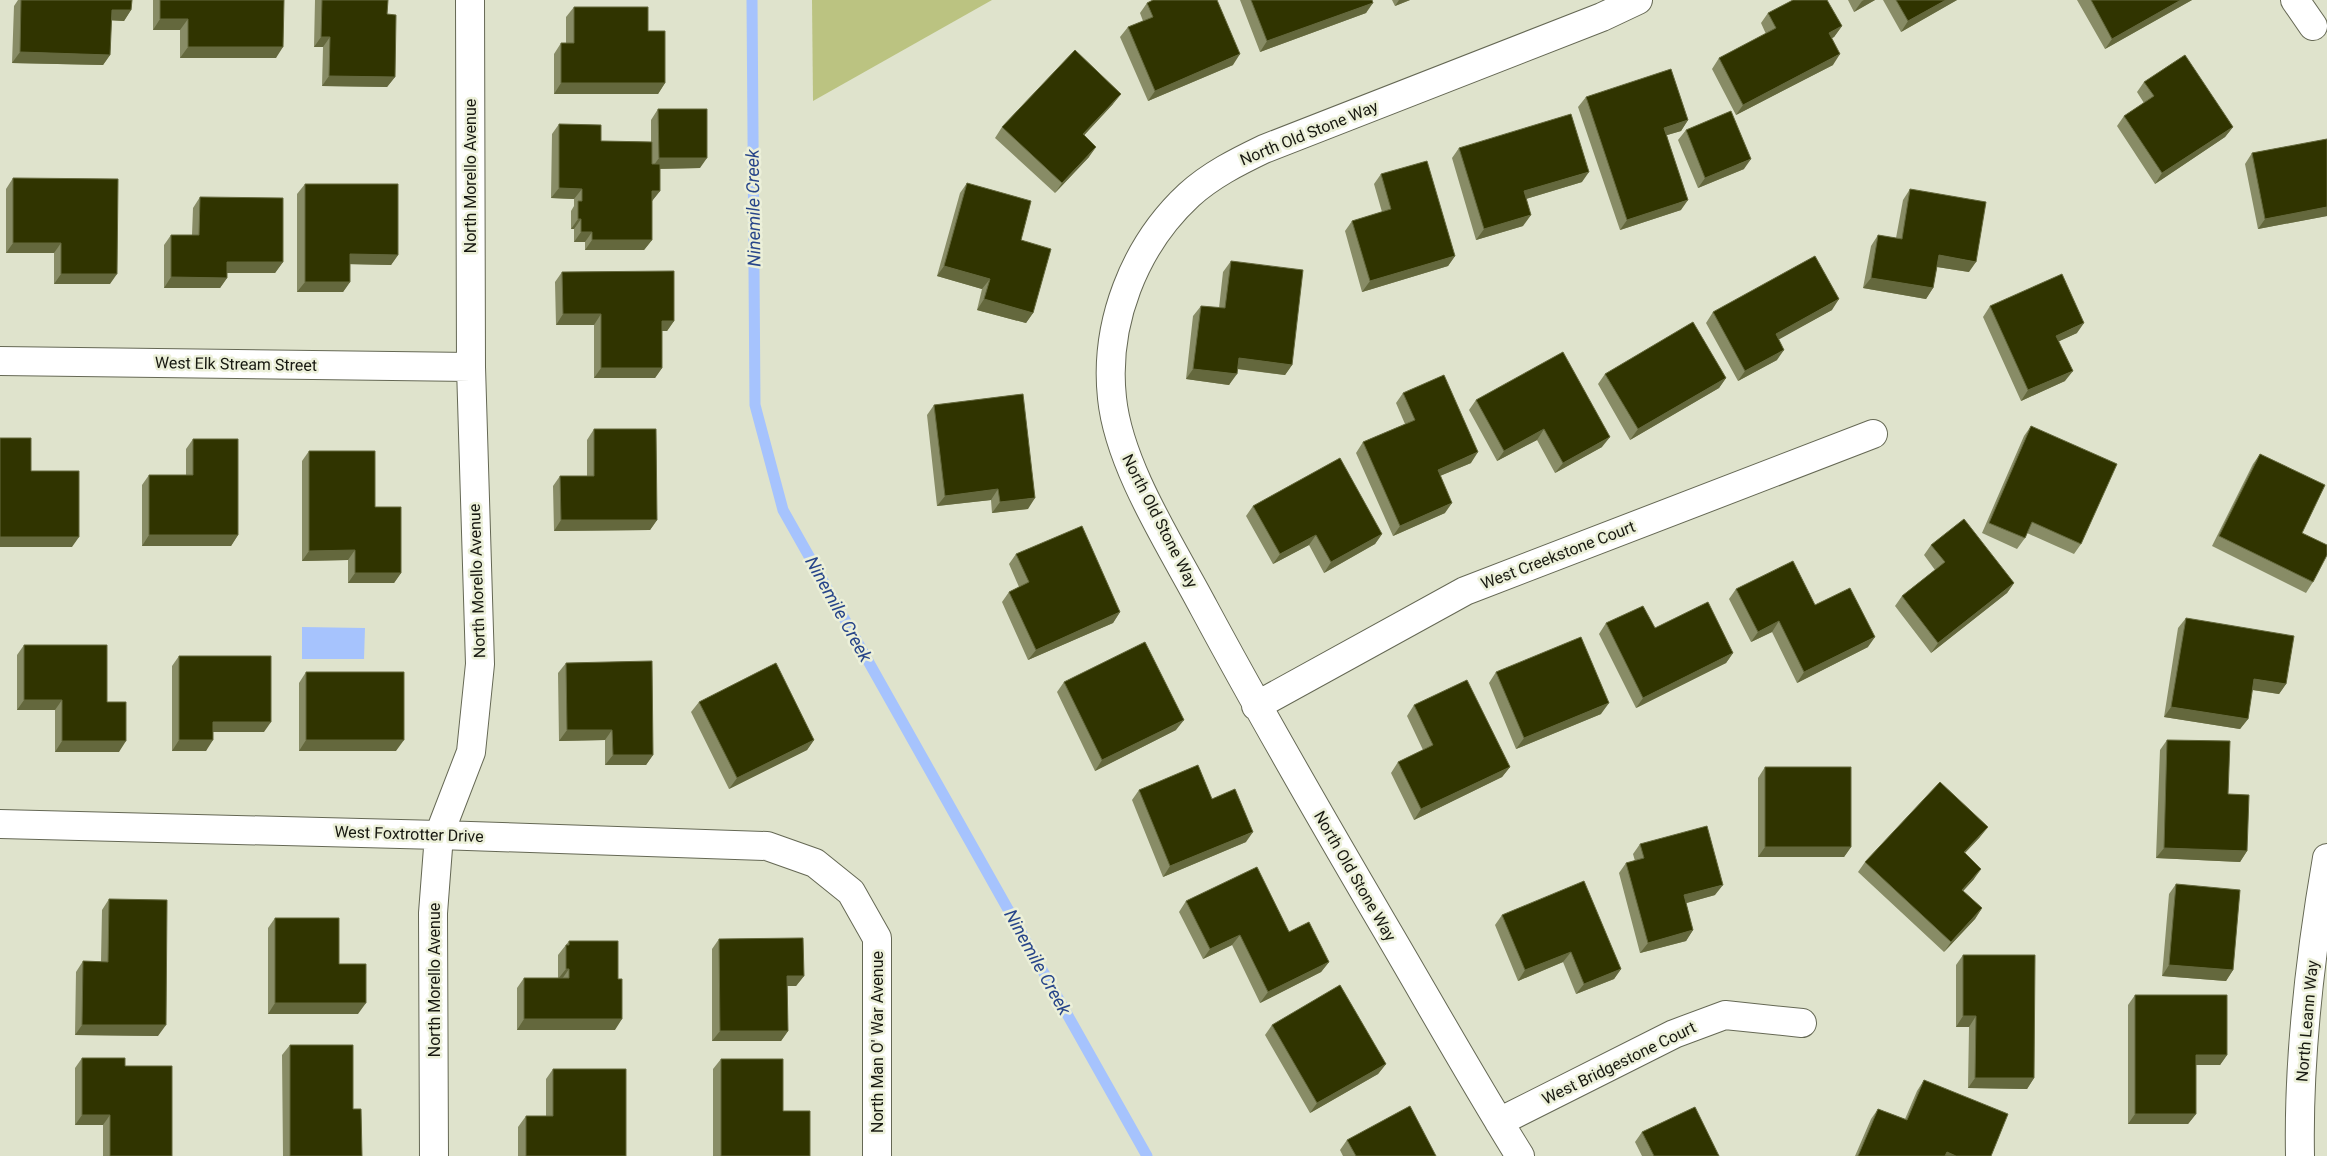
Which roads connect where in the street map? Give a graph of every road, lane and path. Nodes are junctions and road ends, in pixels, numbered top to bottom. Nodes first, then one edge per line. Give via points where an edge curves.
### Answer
1 (470, 0) edge
2 (1638, 0) edge
3 (2295, 0) edge
4 (2313, 26) dead end
5 (0, 361) edge
6 (471, 367) junction
7 (1873, 434) dead end
8 (1256, 706) junction
9 (0, 824) edge
10 (439, 835) junction
11 (2327, 858) edge
12 (815, 863) joint
13 (1802, 1023) dead end
14 (1498, 1122) junction
15 (434, 1156) edge
16 (877, 1156) edge
17 (1520, 1156) edge
18 (2300, 1156) edge

1 - 6 street, North Morello Avenue
2 - 8 street, North Old Stone Way via 1602,18 1264,149 1224,169 1189,195 1158,230 1135,267 1119,310 1111,355 1112,399 1121,444 1139,485
3 - 4 street
5 - 6 street, West Elk Stream Street
6 - 10 street, North Morello Avenue via 480,664 471,752
7 - 8 street, West Creekstone Court via 1465,591
8 - 14 street, North Old Stone Way
9 - 10 street, West Foxtrotter Drive
10 - 12 street, West Foxtrotter Drive via 767,846
10 - 15 street, North Morello Avenue via 433,914
11 - 18 street, North Leann Way via 2316,920 2304,1027
12 - 16 street, North Man O' War Avenue via 851,892 877,938
13 - 14 street, West Bridgestone Court via 1725,1015 1674,1034
14 - 17 street, North Old Stone Way

